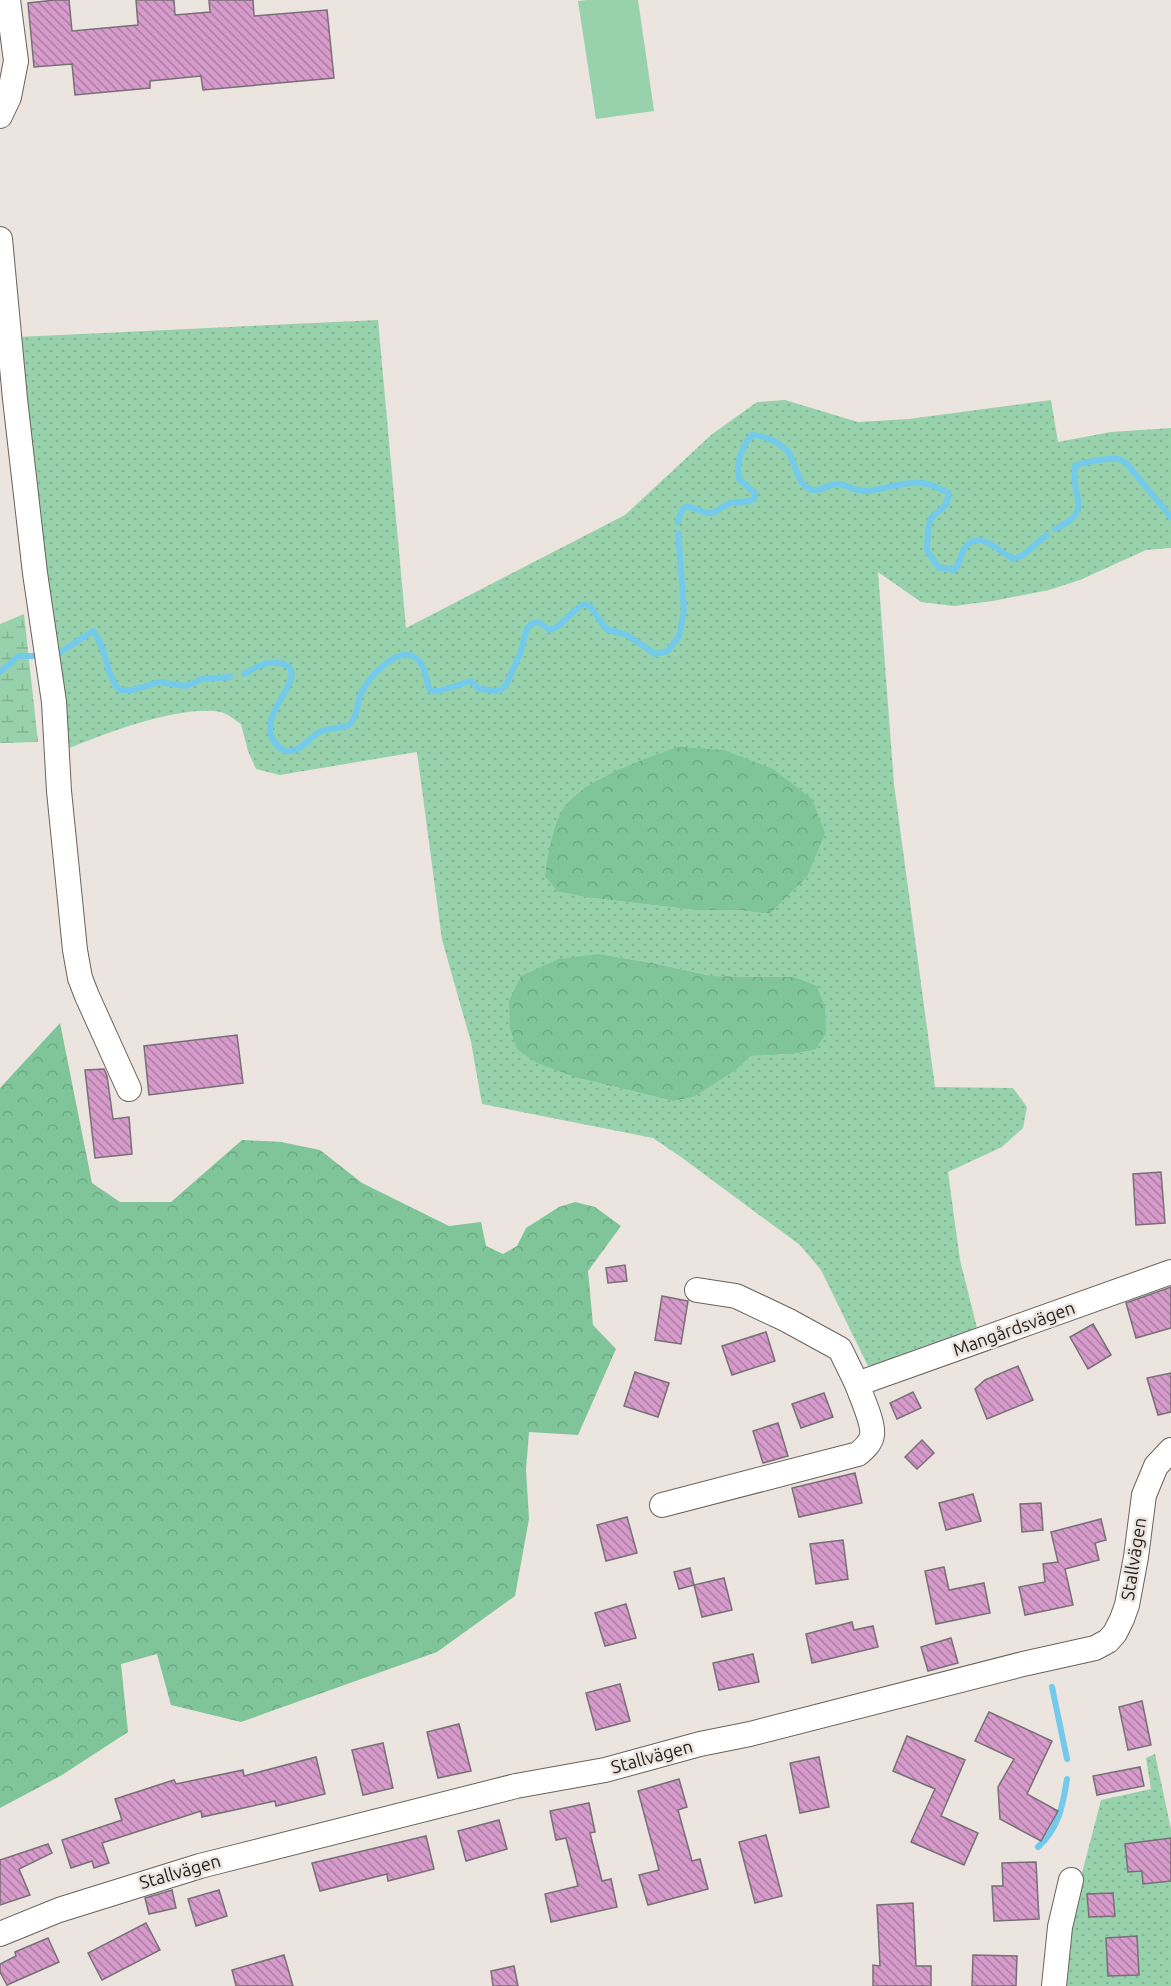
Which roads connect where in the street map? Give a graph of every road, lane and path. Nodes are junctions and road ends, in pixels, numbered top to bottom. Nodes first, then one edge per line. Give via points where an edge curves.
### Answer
1 (8, 0) edge
2 (0, 116) edge
3 (0, 239) edge
4 (129, 1089) dead end
5 (1171, 1272) edge
6 (697, 1290) dead end
7 (857, 1384) junction
8 (1171, 1450) edge
9 (662, 1505) dead end
10 (1071, 1880) dead end
11 (0, 1934) edge
12 (1054, 1986) edge

1 - 2 street via 16,61 9,97
3 - 4 street via 35,573 51,678 68,893 80,978
5 - 7 street, Mangårdsvägen
6 - 7 street via 736,1296 840,1349
7 - 9 street via 872,1435 858,1454
8 - 11 street, Stallvägen via 1156,1466 1144,1496 1122,1619 1115,1633 1095,1648 214,1862 142,1882
10 - 12 street via 1060,1927

